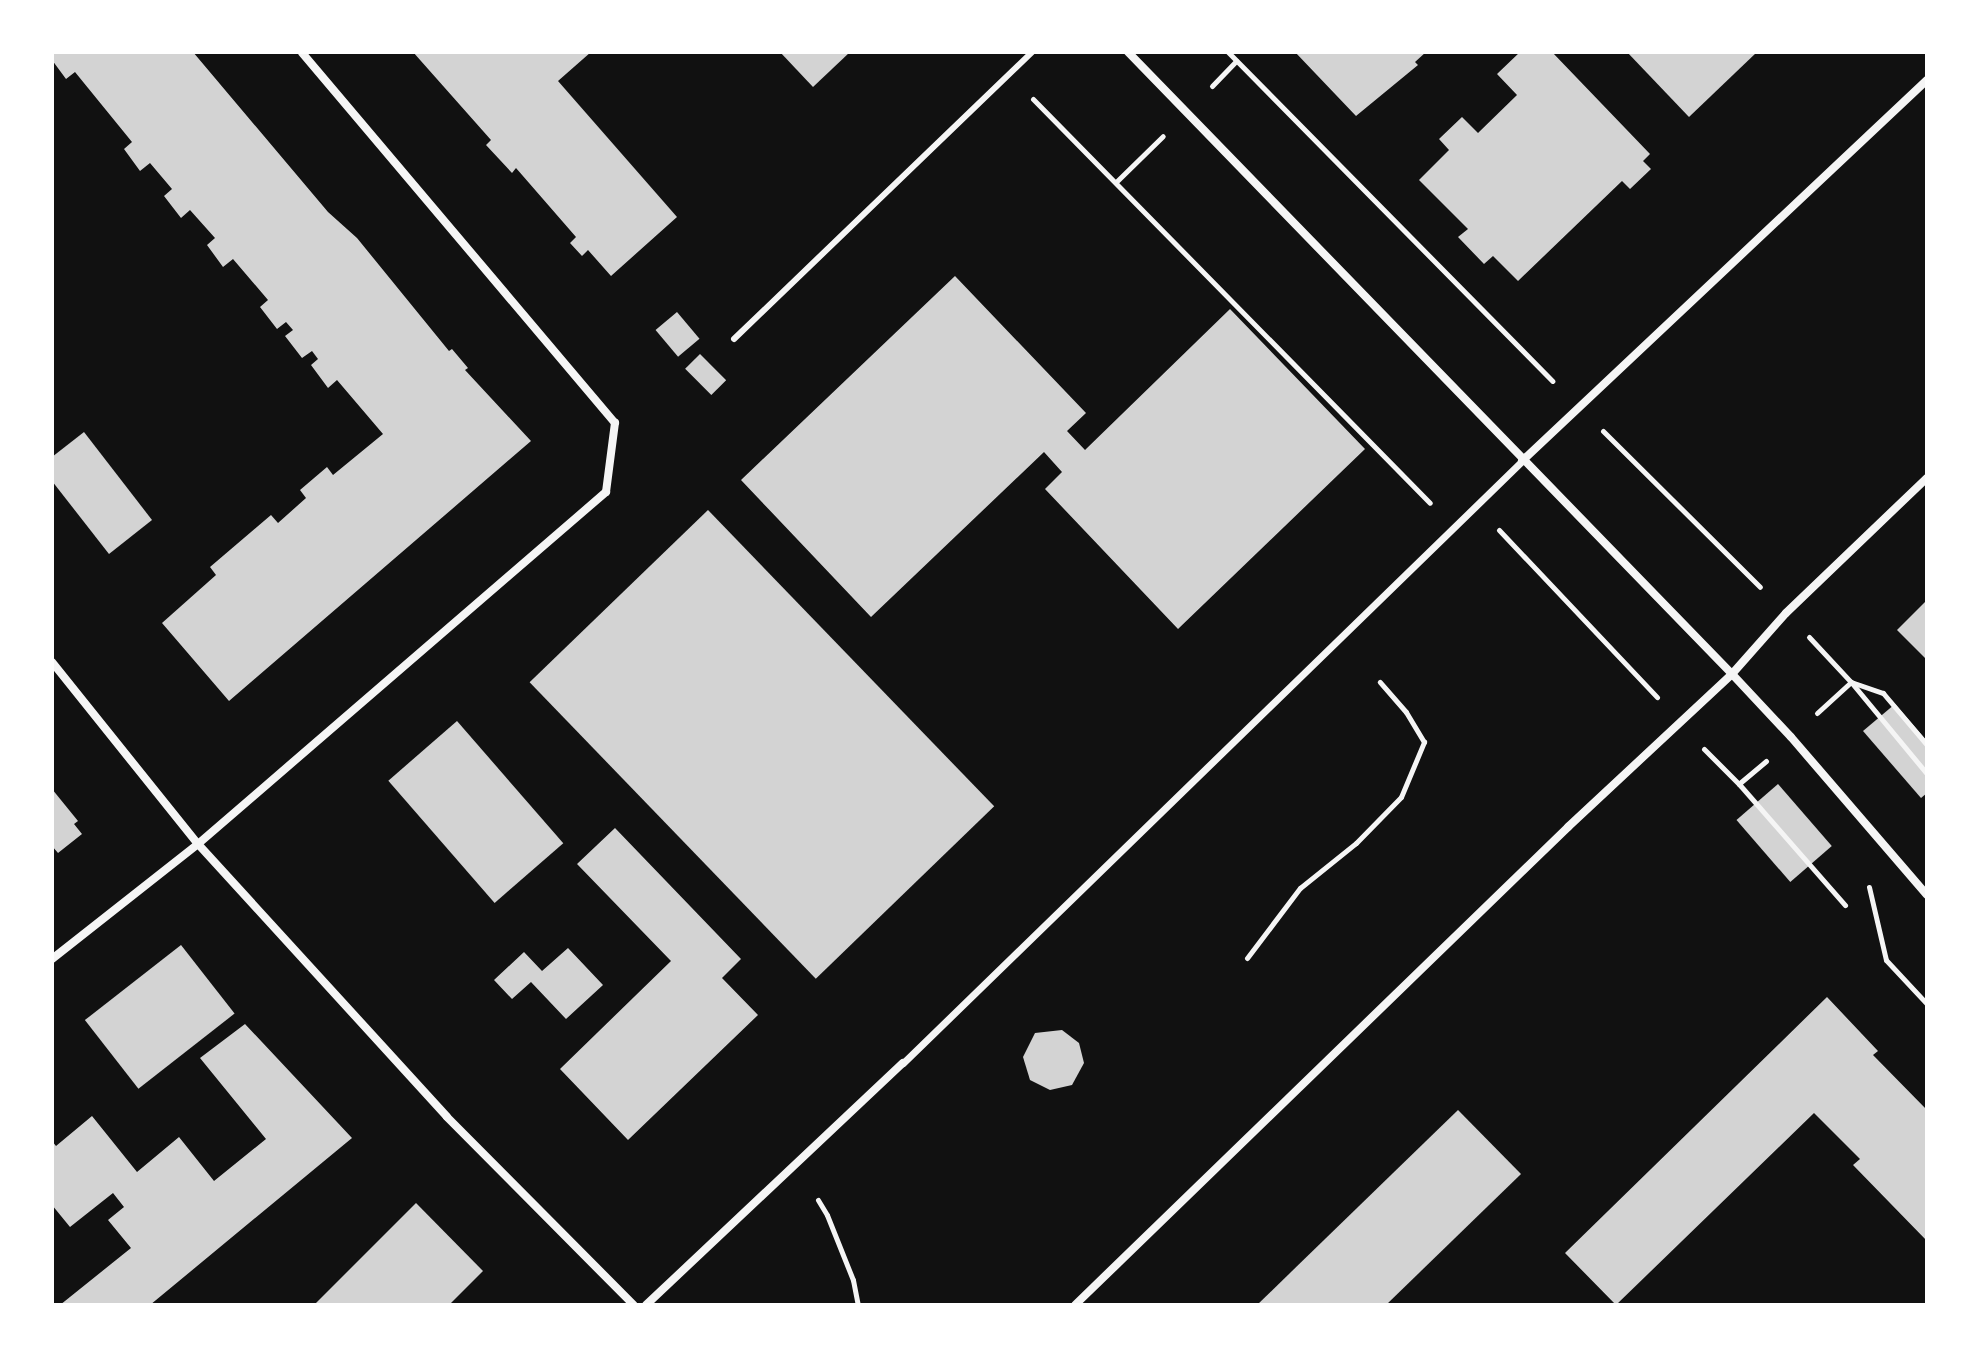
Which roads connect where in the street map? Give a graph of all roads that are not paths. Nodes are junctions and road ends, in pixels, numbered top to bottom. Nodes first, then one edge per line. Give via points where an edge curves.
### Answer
1 (302, 52) edge
2 (1032, 52) edge
3 (1128, 52) edge
4 (1927, 80) edge
5 (734, 339) dead end
6 (1522, 461) junction
7 (1927, 478) edge
8 (52, 662) edge
9 (1732, 674) junction
10 (198, 844) junction
11 (1927, 895) edge
12 (52, 959) edge
13 (903, 1063) joint
14 (634, 1305) edge
15 (646, 1305) edge
16 (1075, 1305) edge

1 - 10 street via 615,423 606,492
2 - 5 lane
3 - 6 street
4 - 6 street
6 - 9 street
6 - 13 street
7 - 9 street via 1786,613
8 - 10 street
9 - 11 street
9 - 16 street
10 - 12 street
10 - 14 street via 447,1117
13 - 15 street

